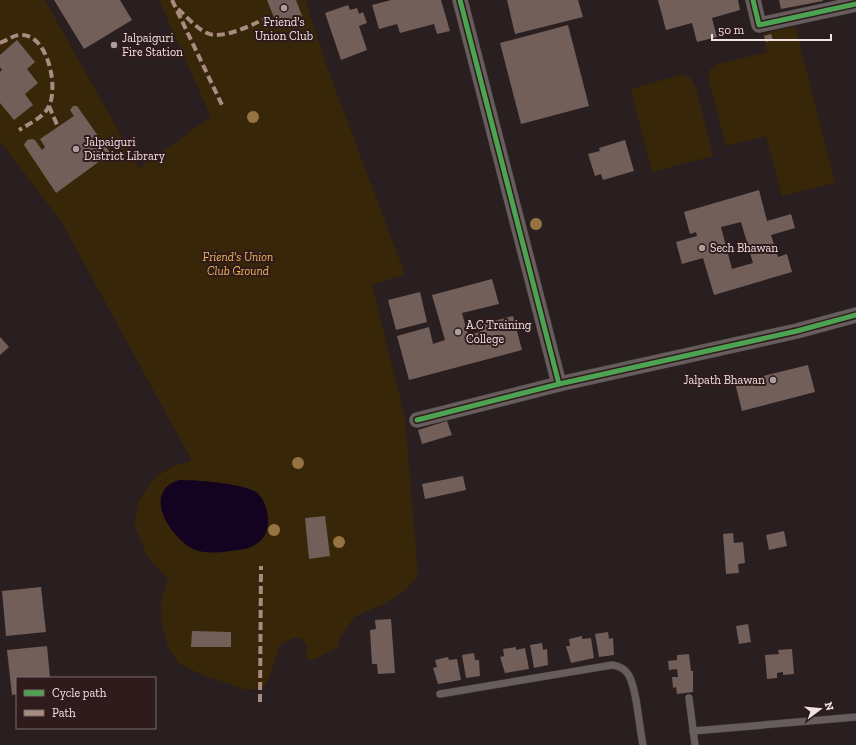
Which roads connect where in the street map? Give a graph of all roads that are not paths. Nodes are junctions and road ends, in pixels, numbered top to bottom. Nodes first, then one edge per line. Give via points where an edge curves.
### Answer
1 (460, 0) edge
2 (753, 0) edge
3 (856, 4) edge
4 (856, 315) edge
5 (559, 384) junction
6 (417, 420) dead end
7 (440, 694) dead end
8 (689, 698) dead end
9 (856, 717) edge
10 (693, 730) junction
11 (643, 745) edge
12 (695, 745) edge

1 - 5 street
2 - 3 street via 759,25
4 - 5 street via 797,331
5 - 6 street
7 - 11 lane via 604,666 619,666 628,674 631,681
8 - 10 lane
9 - 10 lane
10 - 12 lane

